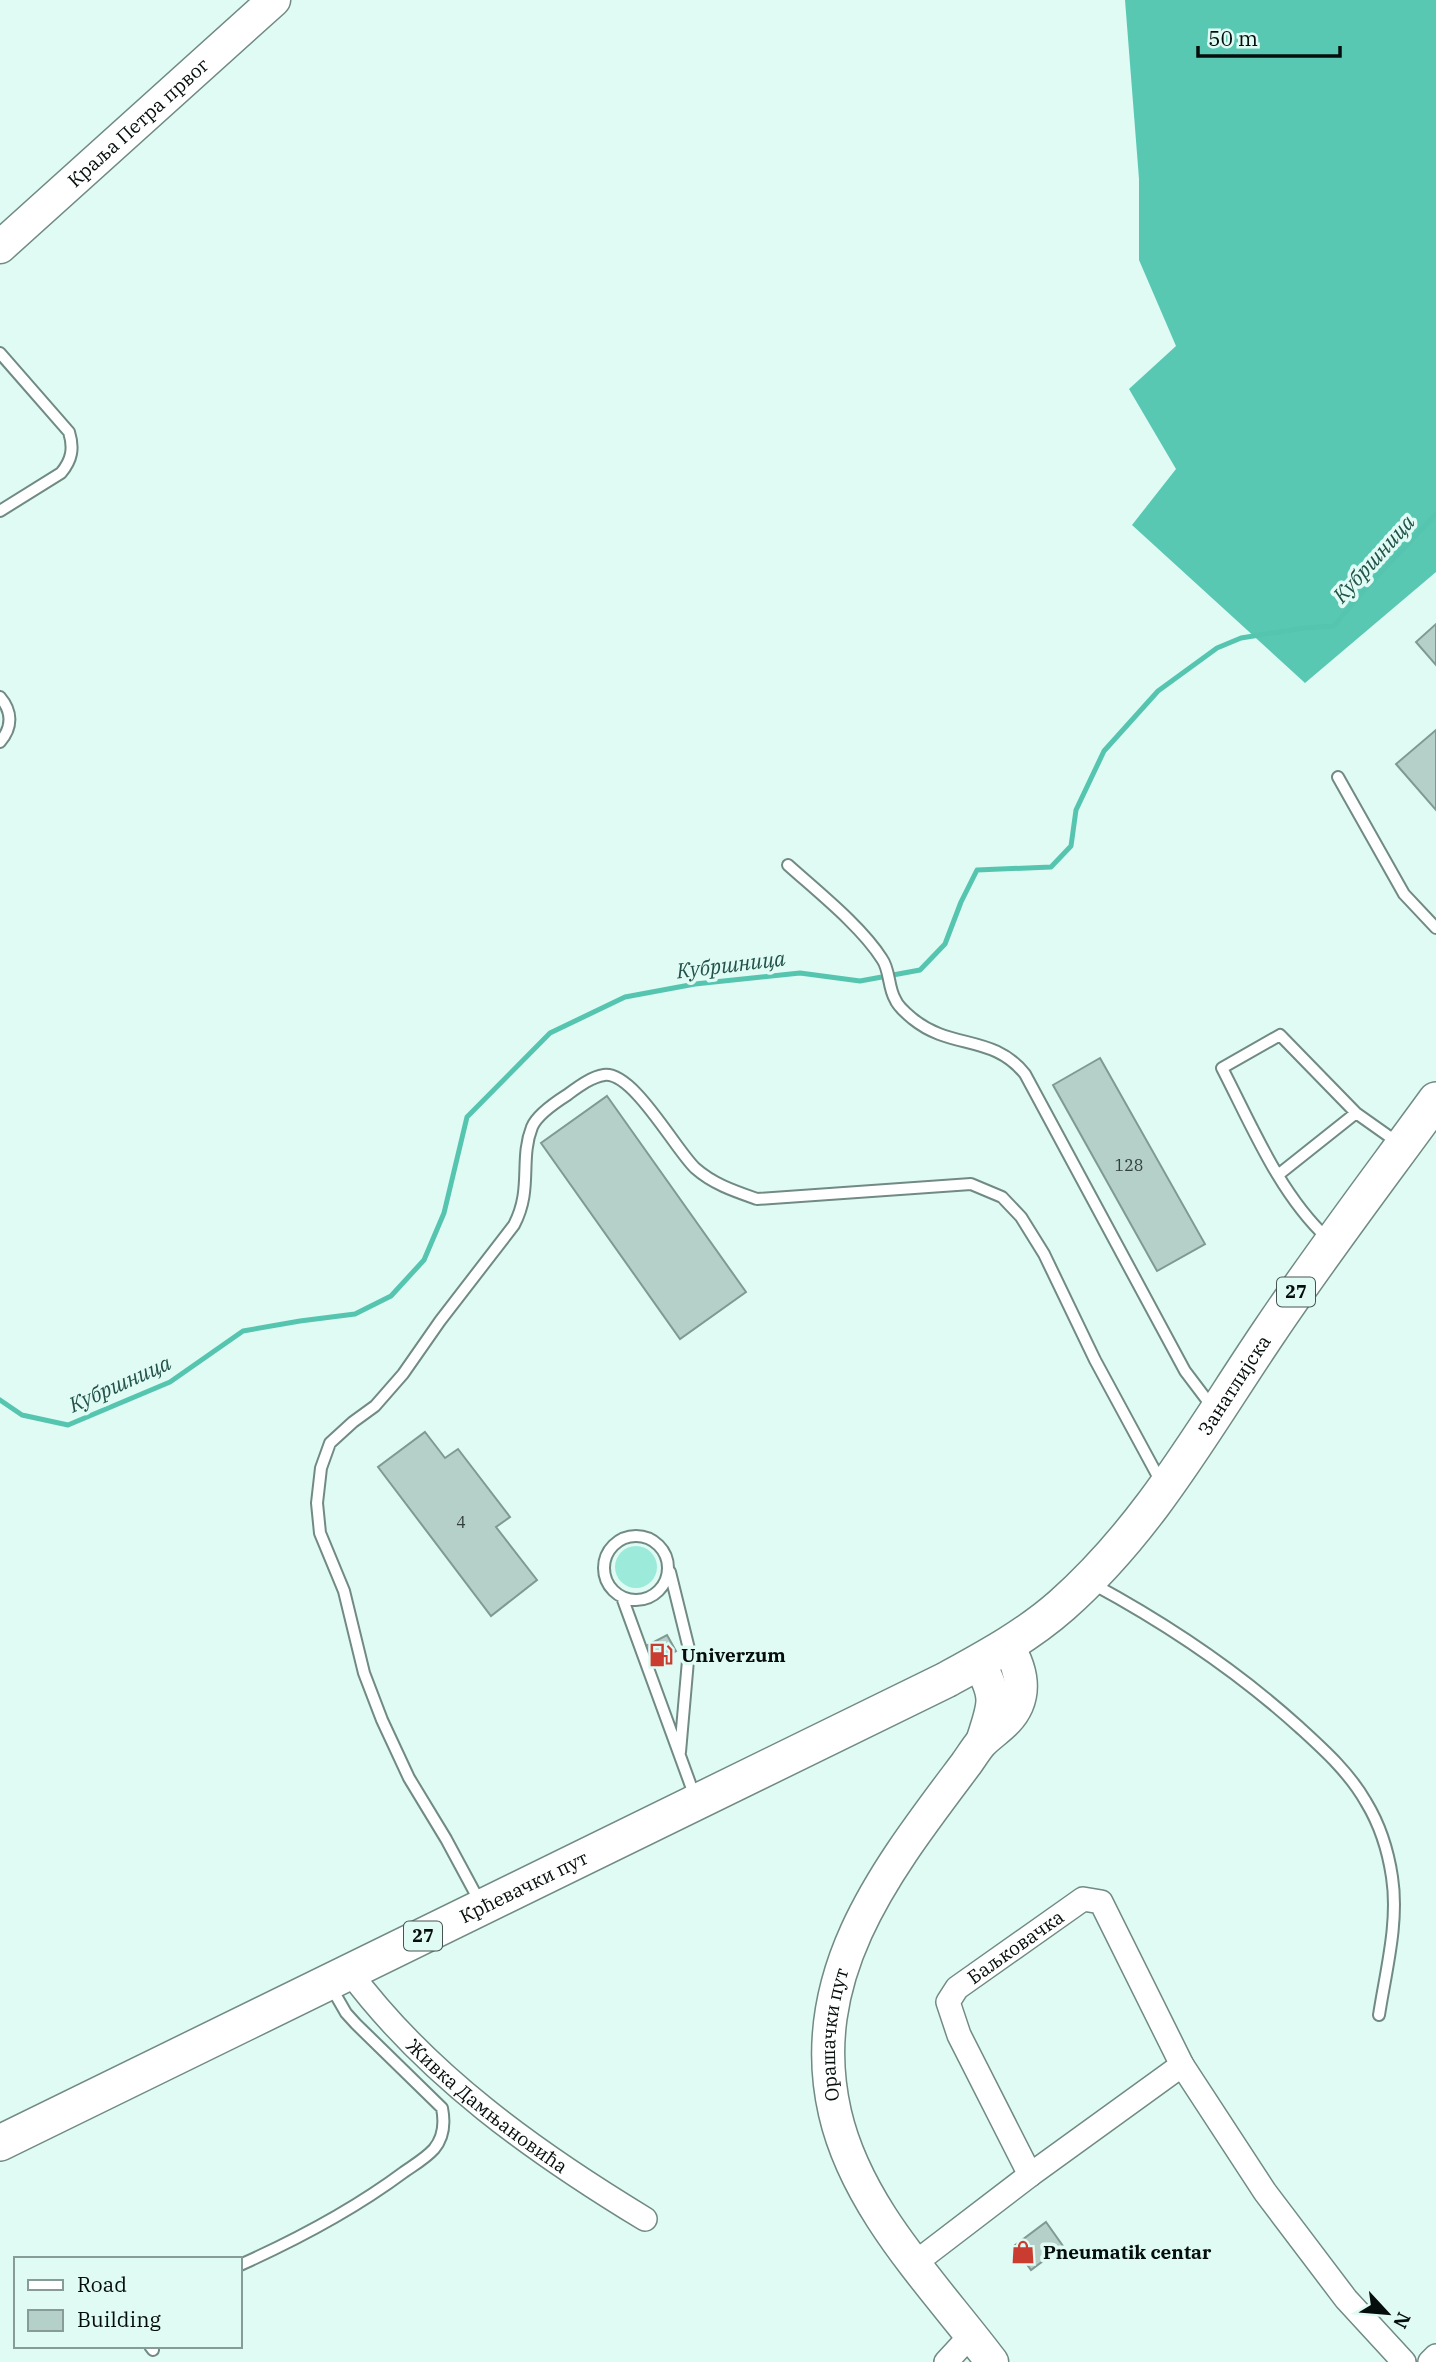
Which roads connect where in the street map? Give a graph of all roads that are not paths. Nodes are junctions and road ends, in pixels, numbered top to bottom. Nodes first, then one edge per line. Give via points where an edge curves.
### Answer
1 (274, 0) edge
2 (0, 247) edge
3 (0, 353) edge
4 (0, 511) edge
5 (0, 696) edge
6 (0, 742) edge
7 (1338, 777) dead end
8 (788, 864) dead end
9 (1436, 928) edge
10 (1436, 1100) edge
11 (1356, 1113) junction
12 (1402, 1146) junction
13 (1278, 1175) junction
14 (1332, 1242) junction
15 (1217, 1412) junction
16 (1165, 1490) junction
17 (669, 1565) junction
18 (1088, 1581) junction
19 (622, 1597) junction
20 (993, 1654) junction
21 (679, 1756) junction
22 (697, 1803) junction
23 (482, 1907) junction
24 (339, 1977) junction
25 (1379, 2015) dead end
26 (1182, 2064) junction
27 (0, 2143) edge
28 (1030, 2175) junction
29 (645, 2219) dead end
30 (915, 2263) junction
31 (242, 2264) edge
32 (971, 2335) junction
33 (1436, 2356) edge
34 (946, 2362) edge
35 (992, 2362) edge
36 (1404, 2362) edge
37 (1430, 2362) edge

1 - 2 main road, Краља Петра првог
3 - 4 lane via 69,432 72,449 61,473
5 - 6 lane via 10,719
7 - 9 lane via 1404,894
8 - 15 lane via 884,960 895,999 904,1010 926,1028 952,1040 991,1048 1010,1058 1025,1074 1185,1371
10 - 12 main road, Занатлијска / 27
11 - 12 lane
11 - 13 lane
11 - 13 lane via 1280,1035 1222,1068
12 - 14 main road, Занатлијска / 27
13 - 14 lane via 1313,1225
14 - 15 main road, Занатлијска / 27
15 - 16 main road, Занатлијска / 27
16 - 18 main road, Занатлијска / 27
16 - 23 lane via 1044,1254 1002,1197 971,1184 757,1199 723,1187 695,1167 634,1090 620,1079 606,1075 585,1083 533,1125 526,1150 524,1202 514,1225 403,1374 330,1443 321,1468 320,1533 344,1591 364,1673 409,1778
17 - 19 lane via 668,1577 655,1595 633,1601
17 - 19 lane via 650,1538 621,1539 612,1545 604,1564 608,1584
17 - 21 lane via 689,1648
18 - 20 main road, Занатлијска / 27
18 - 25 lane via 1168,1627 1244,1680 1343,1769 1360,1793 1383,1838 1392,1880 1393,1927
19 - 21 lane
20 - 22 main road, Крћевачки пут / 27
20 - 30 main road, Орашачки пут via 1017,1660 1021,1692 1010,1717 982,1742 874,1894 849,1947 830,2021 829,2078 845,2146 880,2213
21 - 22 lane
22 - 23 main road, Крћевачки пут / 27
23 - 24 main road, Крћевачки пут / 27
24 - 27 main road, Крћевачки пут / 27
24 - 29 street, Живка Дамњановића via 466,2092 568,2171
24 - 31 lane via 346,2012 442,2108 442,2135 429,2154 347,2211
26 - 28 street
26 - 28 street, Баљковачка via 1101,1902 1083,1899 957,1988 948,2002 959,2035
26 - 36 street, Баљковачка via 1265,2192 1346,2299
28 - 30 street
30 - 32 main road, Орашачки пут
32 - 34 street
32 - 35 main road, Орашачки пут
33 - 37 street

